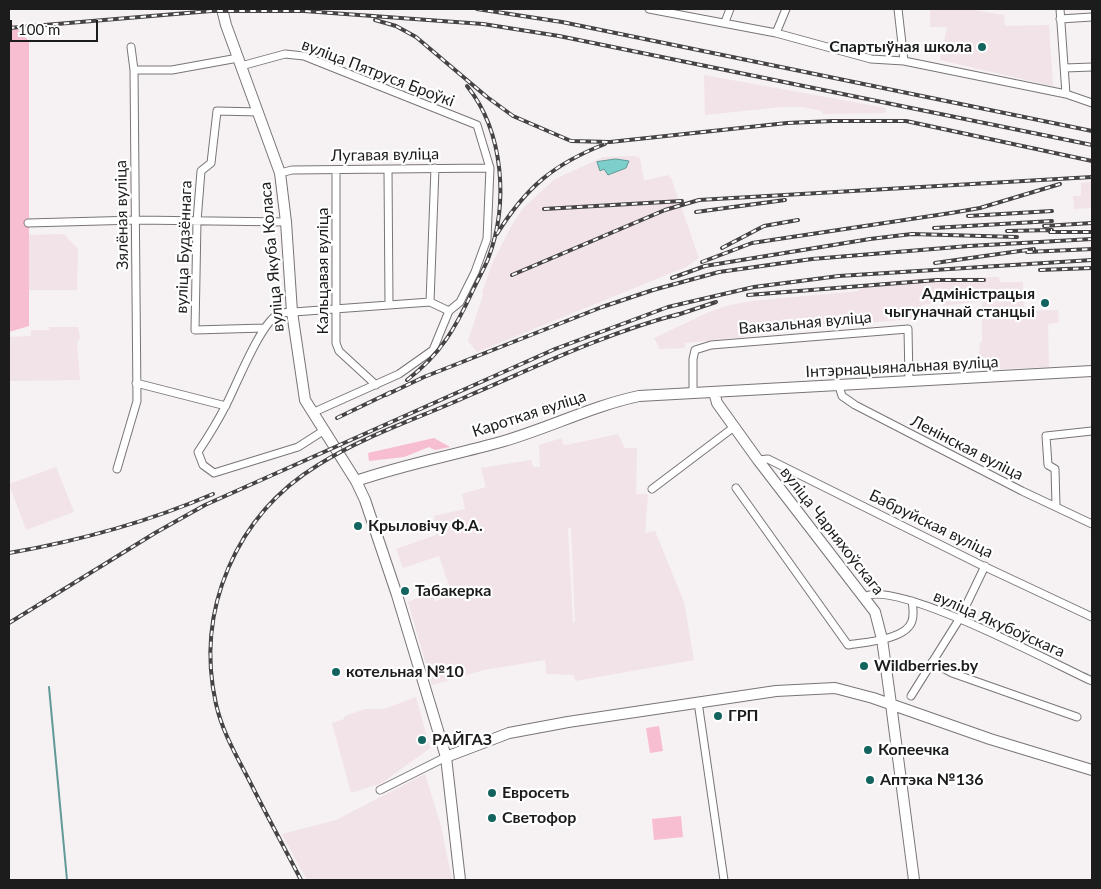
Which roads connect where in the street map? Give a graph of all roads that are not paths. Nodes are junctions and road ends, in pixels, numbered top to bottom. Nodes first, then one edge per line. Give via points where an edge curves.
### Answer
1 (649, 9) edge
2 (730, 9) edge
3 (786, 9) edge
4 (898, 9) edge
5 (1060, 9) edge
6 (222, 10) edge
7 (672, 11) edge
8 (1092, 17) edge
9 (1060, 19) junction
10 (725, 22) junction
11 (776, 33) junction
12 (132, 47) dead end
13 (904, 61) junction
14 (239, 62) junction
15 (1092, 67) edge
16 (1065, 68) junction
17 (134, 70) junction
18 (1066, 94) junction
19 (1092, 103) edge
20 (259, 112) junction
21 (435, 168) junction
22 (490, 168) junction
23 (336, 170) junction
24 (388, 170) junction
25 (280, 173) junction
26 (136, 220) junction
27 (197, 221) junction
28 (286, 222) junction
29 (28, 223) dead end
30 (430, 302) junction
31 (388, 304) junction
32 (335, 309) junction
33 (449, 311) junction
34 (292, 312) junction
35 (264, 328) junction
36 (1092, 371) edge
37 (909, 381) junction
38 (136, 383) junction
39 (376, 385) junction
40 (839, 386) junction
41 (693, 392) junction
42 (714, 392) junction
43 (226, 406) junction
44 (312, 413) junction
45 (734, 427) junction
46 (323, 431) junction
47 (1092, 431) edge
48 (758, 460) junction
49 (117, 469) dead end
50 (356, 481) junction
51 (736, 488) dead end
52 (652, 489) dead end
53 (1056, 506) junction
54 (1092, 524) edge
55 (985, 566) junction
56 (864, 597) junction
57 (912, 601) junction
58 (1092, 617) edge
59 (960, 618) junction
60 (882, 639) junction
61 (932, 662) junction
62 (1092, 681) edge
63 (911, 696) dead end
64 (698, 702) junction
65 (892, 704) junction
66 (1077, 717) dead end
67 (446, 756) junction
68 (1092, 770) edge
69 (380, 790) dead end
70 (460, 880) edge
71 (724, 880) edge
72 (914, 880) edge

1 - 7 street
2 - 10 street
3 - 11 street
4 - 13 street
5 - 9 street
6 - 14 street, вуліца Якуба Коласа
7 - 10 street
8 - 9 street
9 - 16 street
10 - 11 street
11 - 13 street via 871,59
12 - 17 street, Зялёная вуліца
13 - 18 street
14 - 17 street, вуліца Пятруся Броўкі via 172,70
14 - 20 street, вуліца Якуба Коласа
14 - 22 street, вуліца Пятруся Броўкі via 285,54 304,56 476,125
15 - 16 street
16 - 18 street
17 - 26 street, Зялёная вуліца
18 - 19 street
20 - 25 street, вуліца Якуба Коласа
20 - 27 street, вуліца Будзённага via 217,111 211,162 201,171
21 - 22 street, Лугавая вуліца
21 - 24 street, Лугавая вуліца
21 - 30 street
22 - 33 street via 487,239 460,302
23 - 24 street, Лугавая вуліца
23 - 25 street, Лугавая вуліца
23 - 32 street, Кальцавая вуліца
24 - 31 street
25 - 28 street, вуліца Якуба Коласа
26 - 27 street
26 - 29 street
26 - 38 street, Зялёная вуліца
27 - 28 street
27 - 35 street, вуліца Будзённага via 195,330
28 - 34 street, вуліца Якуба Коласа
30 - 31 street
30 - 33 street
31 - 32 street
32 - 34 street
32 - 39 street, Кальцавая вуліца via 336,342 340,351
33 - 39 street via 433,350 399,374
34 - 35 street via 275,315
34 - 44 street, вуліца Якуба Коласа via 302,389
35 - 43 street
36 - 37 street, Інтэрнацыянальная вуліца
37 - 40 street, Інтэрнацыянальная вуліца
37 - 41 street, Вакзальная вуліца via 908,329 711,345 695,350
38 - 43 street
38 - 49 street, Зялёная вуліца via 137,402
39 - 44 street
40 - 42 street, Інтэрнацыянальная вуліца
40 - 53 street, Ленінская вуліца via 842,396 855,406
41 - 42 street, Кароткая вуліца
41 - 50 street, Кароткая вуліца via 624,400 504,441 400,466
42 - 45 street, вуліца Чарняхоўскага via 717,403
43 - 46 street via 198,452 203,465 214,473 298,447
44 - 46 street, вуліца Якуба Коласа
45 - 48 street, вуліца Чарняхоўскага
45 - 52 street
46 - 50 street, вуліца Якуба Коласа
47 - 53 street via 1046,436 1048,465 1055,469
48 - 55 street, Бабруйская вуліца via 768,459
48 - 56 street, вуліца Чарняхоўскага
50 - 67 street, вуліца Якуба Коласа via 397,595
51 - 60 street via 848,645
53 - 54 street, Ленінская вуліца
55 - 58 street, Бабруйская вуліца
55 - 59 street
56 - 57 street, вуліца Якубоўскага via 882,593
56 - 60 street, вуліца Чарняхоўскага via 876,612
57 - 59 street, вуліца Якубоўскага
57 - 60 street via 913,620 908,628
59 - 61 street
59 - 62 street, вуліца Якубоўскага
60 - 65 street, вуліца Чарняхоўскага
61 - 63 street
61 - 66 street via 952,673
64 - 65 street via 776,691 835,688
64 - 67 street via 509,733
64 - 71 street
65 - 68 street via 990,739
65 - 72 street, вуліца Чарняхоўскага
67 - 69 street
67 - 70 street, вуліца Якуба Коласа

